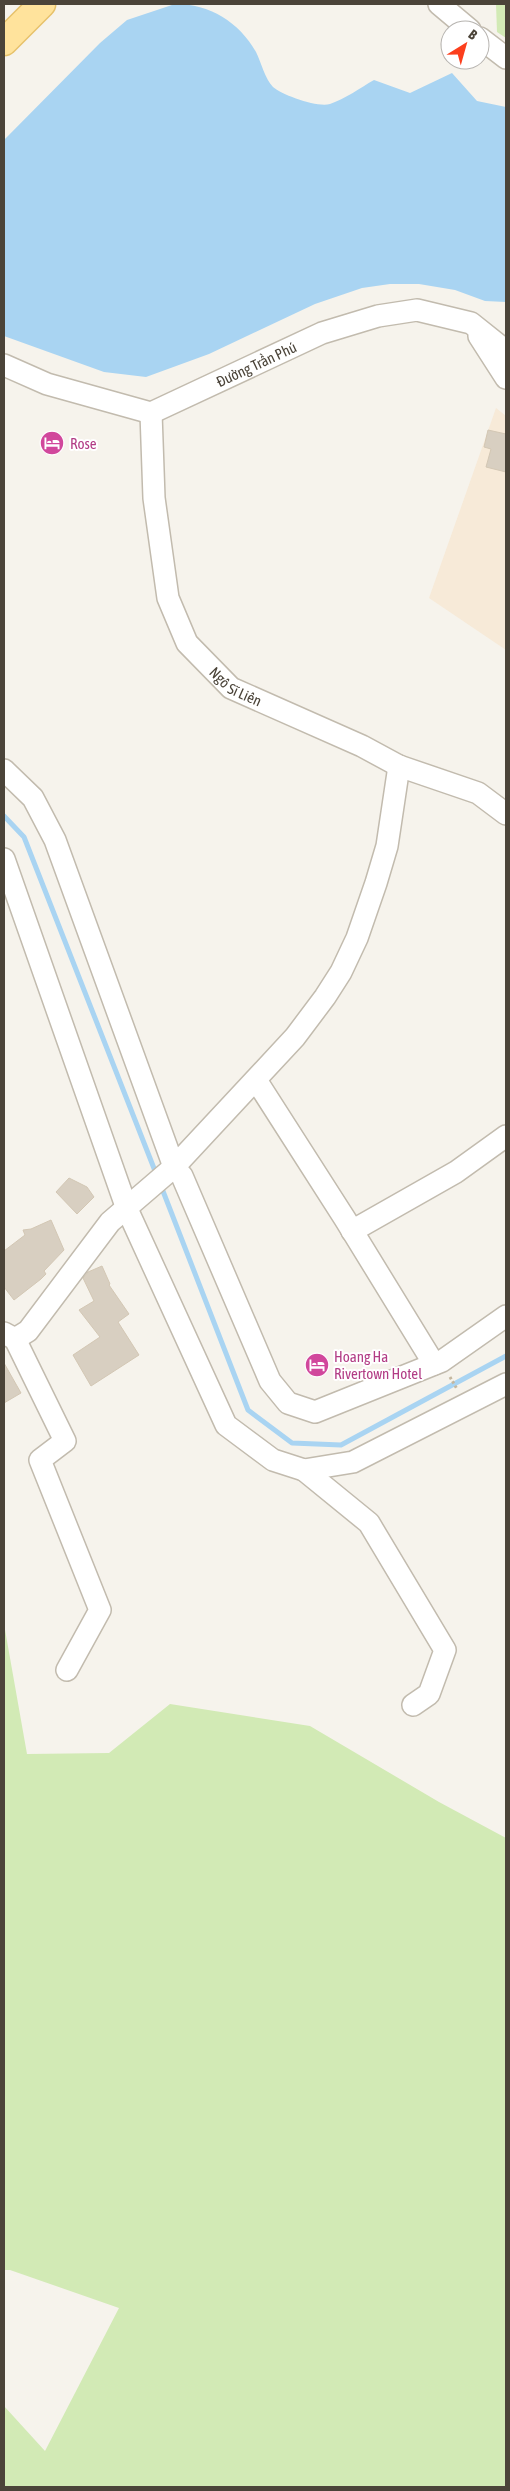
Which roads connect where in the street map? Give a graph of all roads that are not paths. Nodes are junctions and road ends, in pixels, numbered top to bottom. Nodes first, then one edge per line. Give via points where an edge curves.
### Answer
1 (42, 4) edge
2 (439, 4) edge
3 (458, 20) edge
4 (4, 42) edge
5 (490, 46) edge
6 (506, 58) edge
7 (471, 323) junction
8 (506, 351) edge
9 (4, 365) edge
10 (506, 378) edge
11 (152, 413) junction
12 (399, 766) junction
13 (4, 770) edge
14 (506, 814) edge
15 (4, 859) edge
16 (256, 1080) junction
17 (506, 1136) edge
18 (171, 1169) junction
19 (131, 1205) junction
20 (352, 1231) junction
21 (506, 1316) edge
22 (10, 1336) edge
23 (442, 1370) junction
24 (506, 1384) edge
25 (304, 1470) junction
26 (67, 1670) dead end
27 (414, 1705) dead end

1 - 4 main road
2 - 3 street
5 - 6 street
7 - 8 street, Đường Trần Phú
7 - 10 street
7 - 11 street, Đường Trần Phú via 418,310 378,316 322,333
9 - 11 street via 47,384
11 - 12 street, Ngô Sĩ Liên via 154,498 168,598 187,643 231,688 362,746
12 - 14 street, Ngô Sĩ Liên via 478,793
12 - 16 street via 387,846 358,938 325,997 295,1037
13 - 18 street via 32,798 55,840
15 - 19 street
16 - 18 street
16 - 20 street
17 - 20 street via 456,1172
18 - 19 street
18 - 23 street via 182,1176 270,1381 288,1403 316,1412
19 - 22 street via 110,1222 28,1331
19 - 25 street via 226,1425 273,1460
20 - 23 street
21 - 23 street
22 - 26 street via 66,1441 40,1460 100,1610
24 - 25 street via 353,1462
25 - 27 street via 369,1523 445,1650 429,1694

